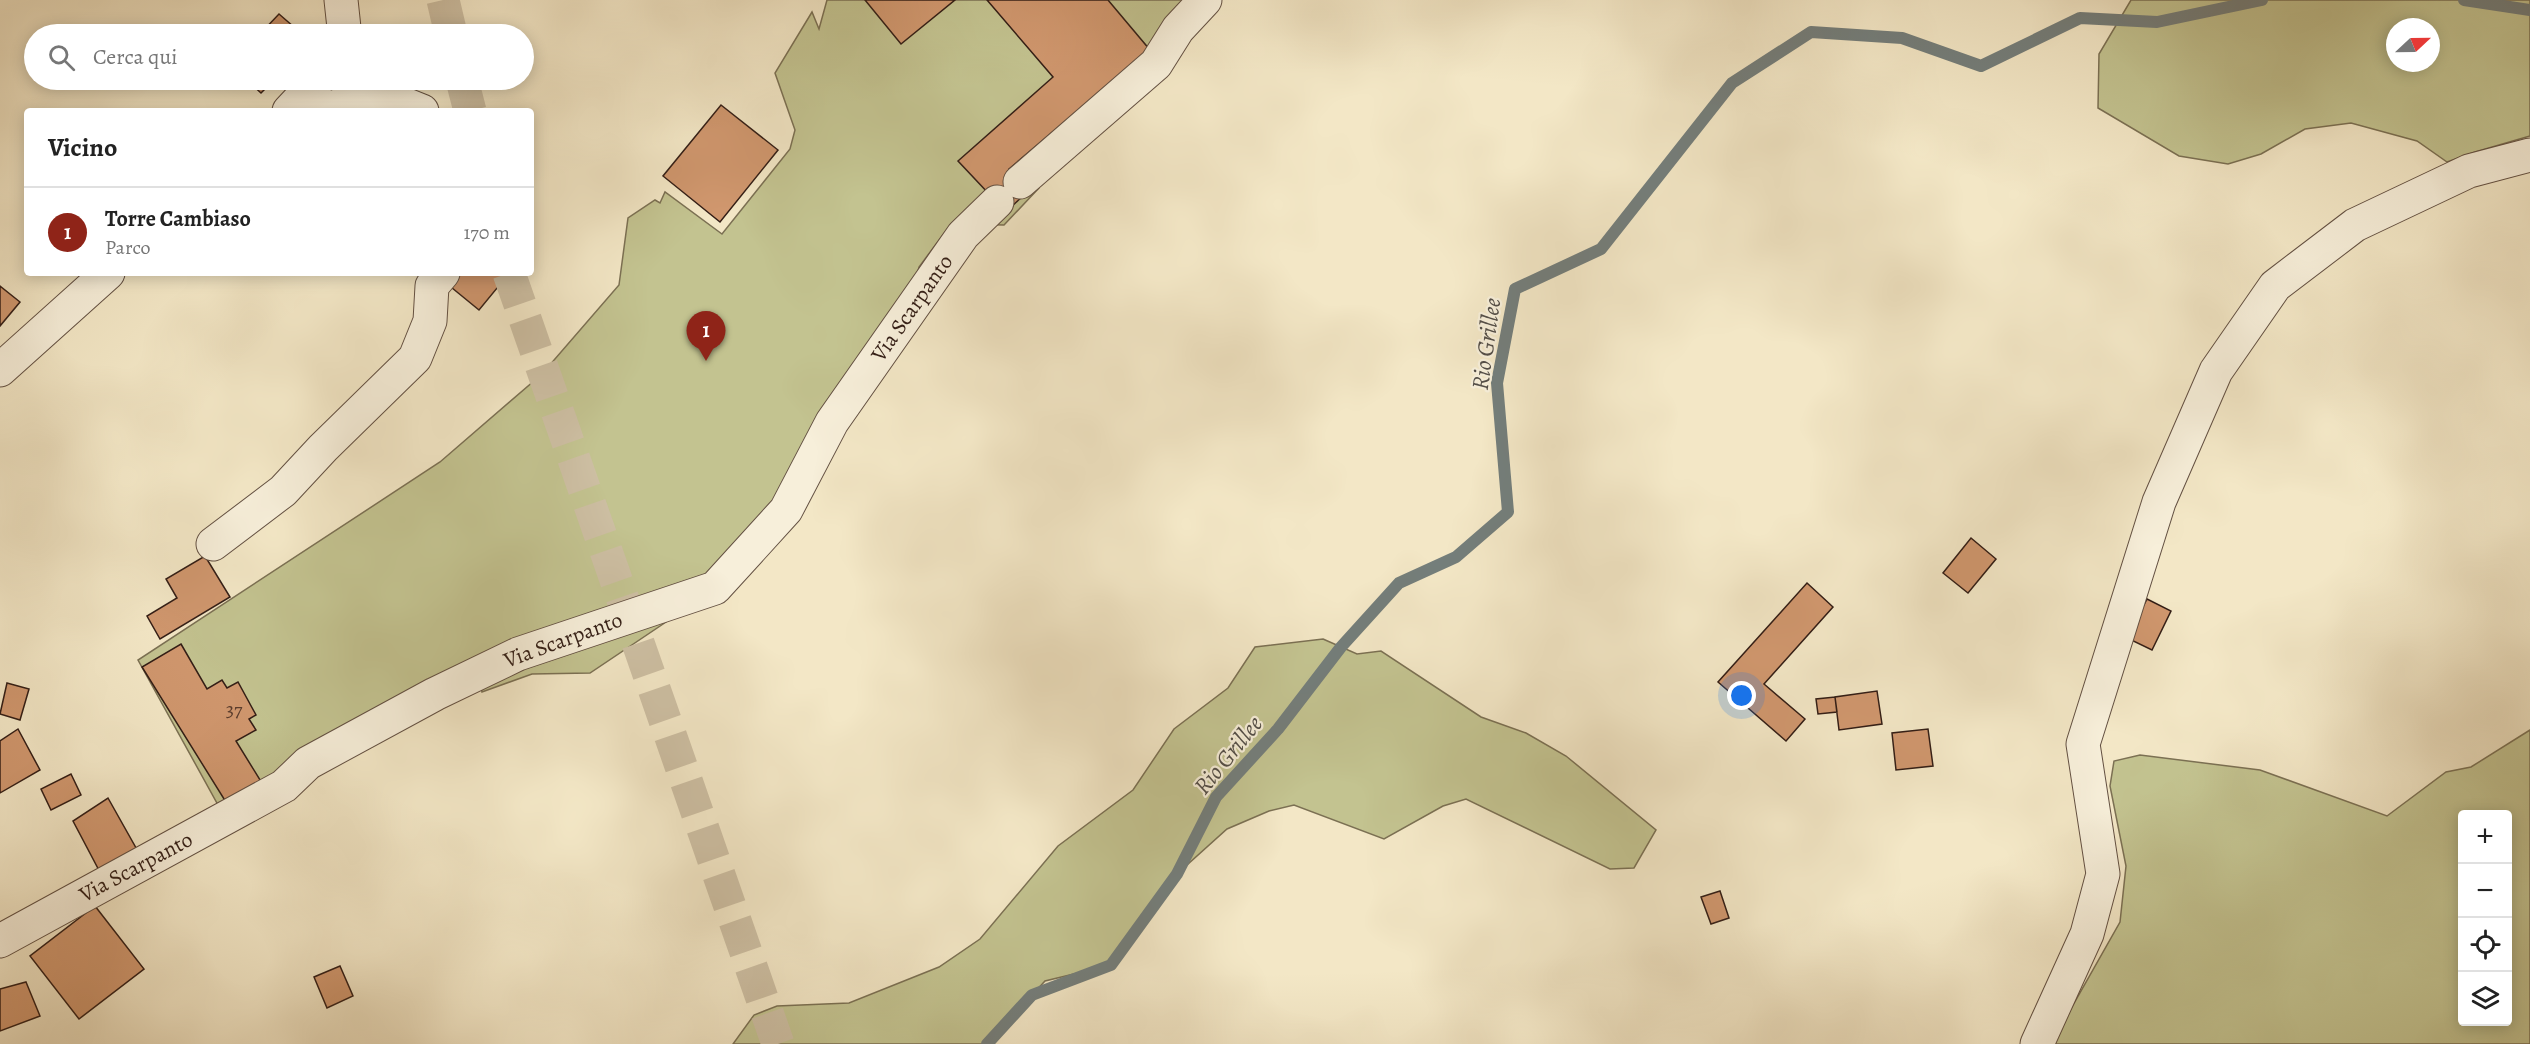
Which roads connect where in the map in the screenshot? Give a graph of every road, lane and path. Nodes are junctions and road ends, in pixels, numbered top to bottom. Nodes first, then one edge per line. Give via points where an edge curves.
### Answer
1 (341, 0) edge
2 (1205, 0) edge
3 (344, 24) edge
4 (309, 90) edge
5 (292, 108) edge
6 (333, 108) edge
7 (415, 108) edge
8 (2530, 155) edge
9 (105, 276) edge
10 (440, 276) edge
11 (0, 370) edge
12 (213, 544) dead end
13 (0, 941) edge
14 (2037, 1044) edge

1 - 3 street
2 - 13 street, Via Scarpanto via 1178,28 1156,64 963,235 832,422 786,510 715,588 518,654 435,693 308,763 284,786
4 - 5 street
6 - 7 street via 371,98
8 - 14 street via 2469,171 2355,225 2275,286 2216,370 2159,502 2083,744 2103,874 2087,934
9 - 11 street
10 - 12 street via 432,286 430,321 415,358 283,491

